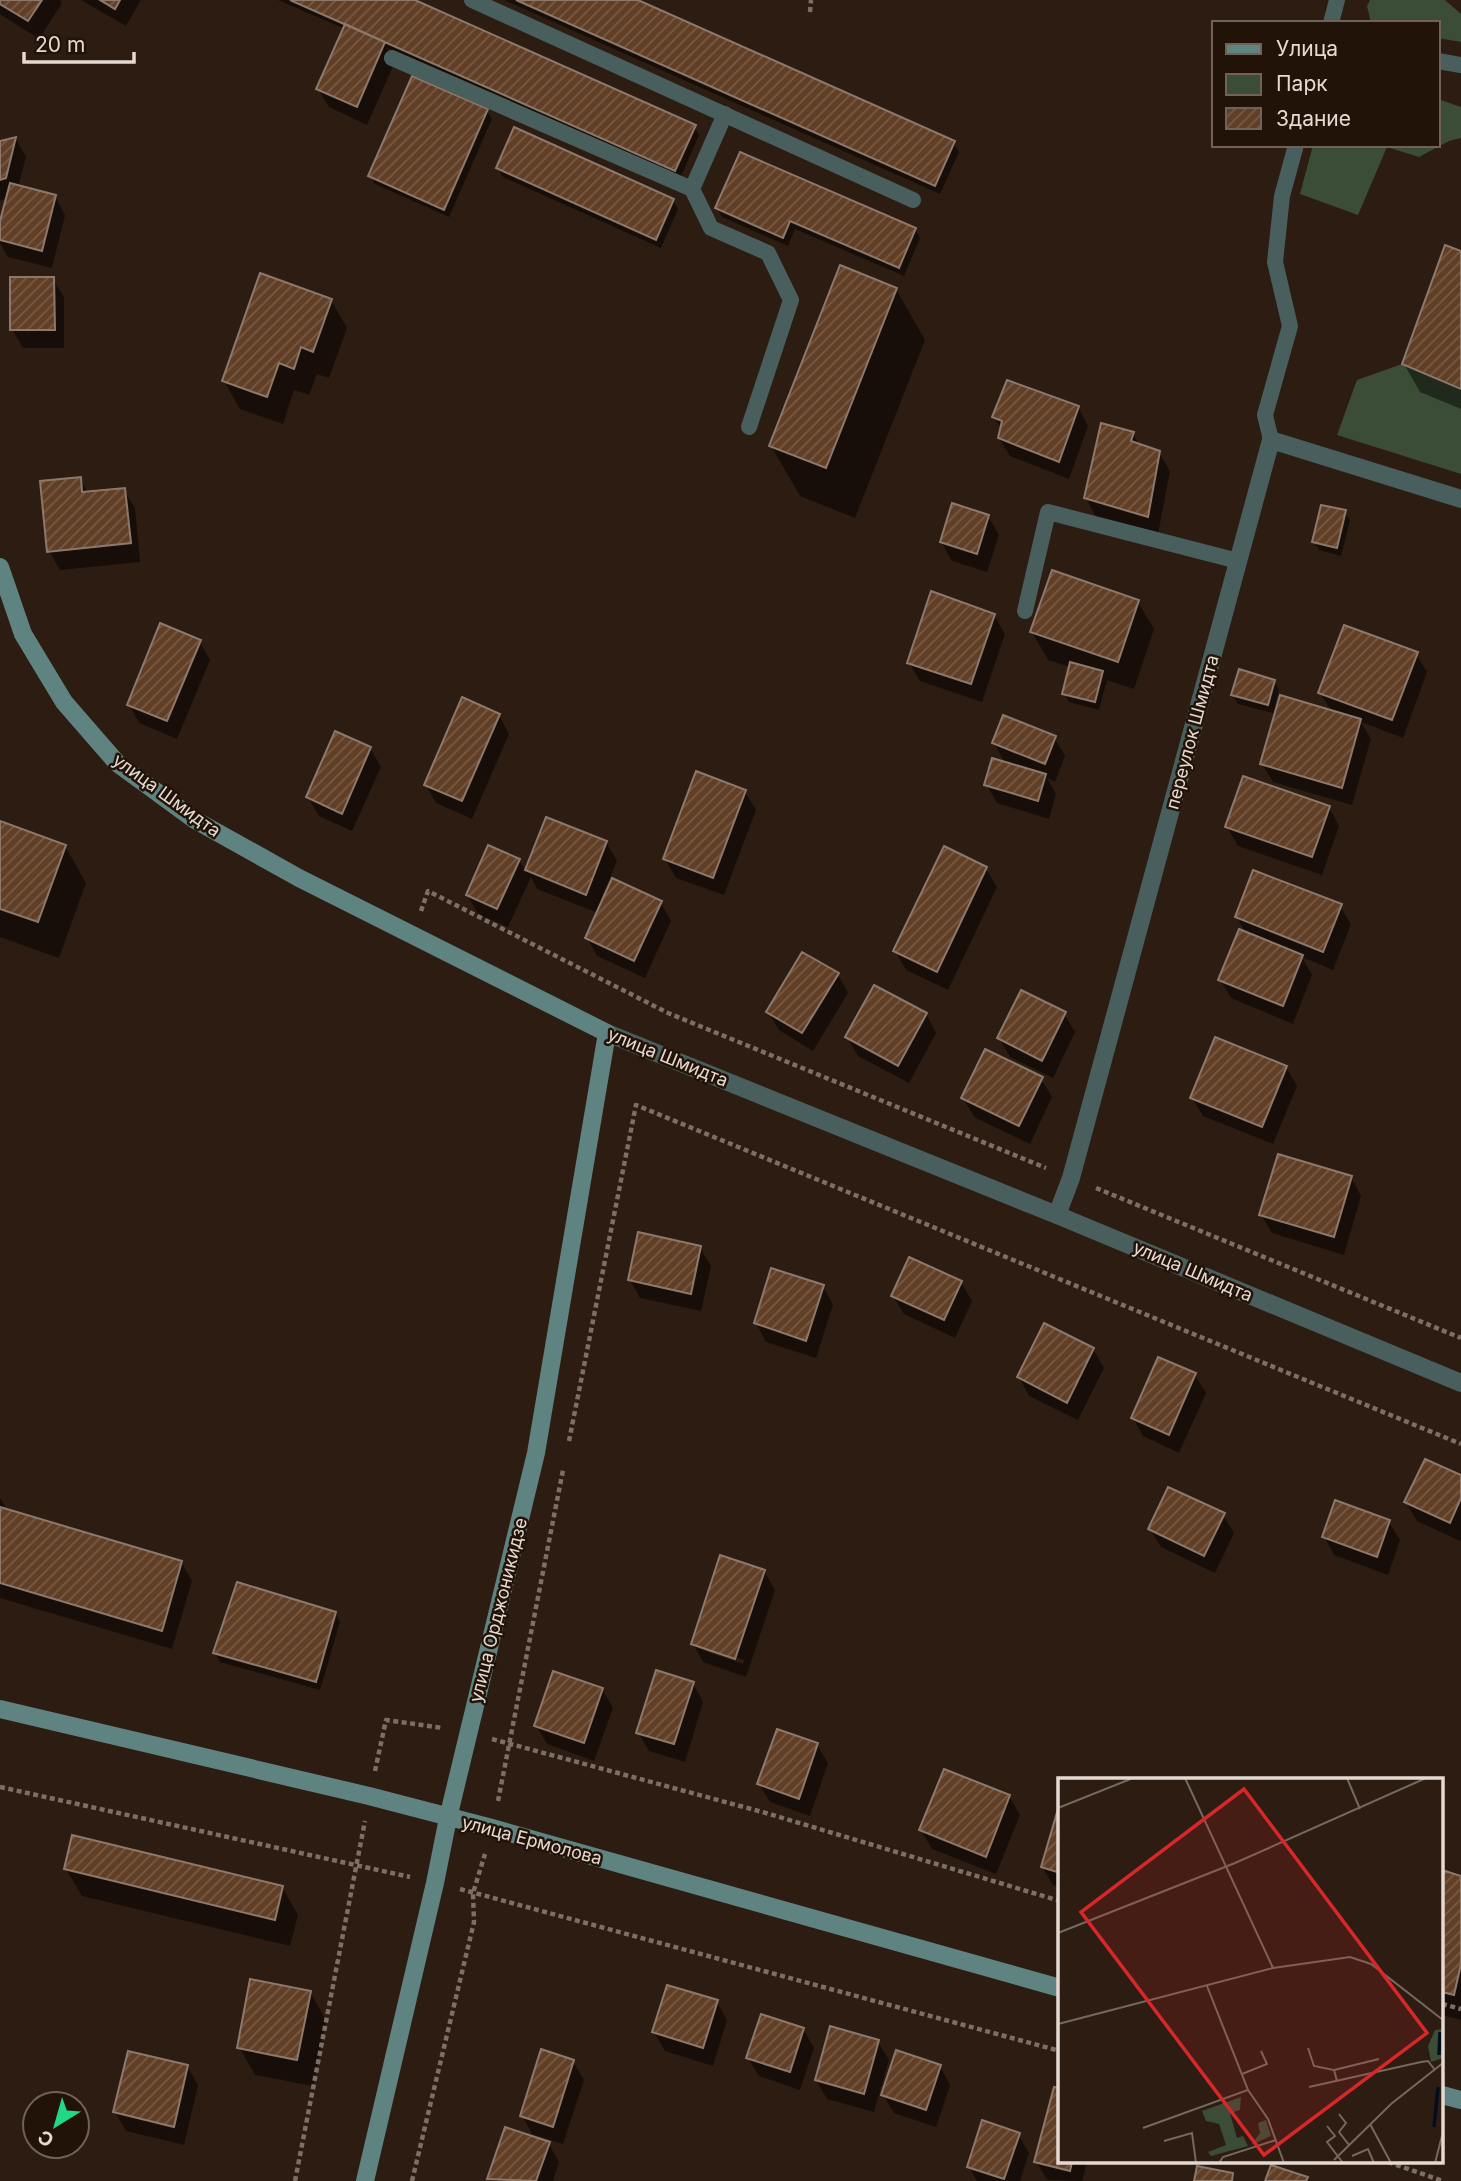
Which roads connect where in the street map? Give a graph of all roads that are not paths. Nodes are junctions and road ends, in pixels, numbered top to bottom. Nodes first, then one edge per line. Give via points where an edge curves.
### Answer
1 (472, 0) edge
2 (1337, 0) edge
3 (1332, 21) edge
4 (392, 58) dead end
5 (1440, 61) edge
6 (1461, 65) edge
7 (725, 114) junction
8 (1295, 147) edge
9 (692, 189) junction
10 (913, 200) dead end
11 (749, 427) dead end
12 (1271, 440) junction
13 (1461, 499) edge
14 (1238, 561) junction
15 (0, 566) edge
16 (1025, 611) dead end
17 (607, 1033) junction
18 (1057, 1215) junction
19 (1461, 1383) edge
20 (0, 1709) edge
21 (448, 1818) junction
22 (1058, 1987) edge
23 (1444, 2096) edge
24 (1461, 2100) edge
25 (365, 2181) edge

1 - 7 lane
2 - 3 lane
4 - 9 lane
5 - 6 lane
7 - 9 lane
7 - 10 lane
8 - 12 lane via 1282,196 1275,262 1290,326 1265,415
9 - 11 lane via 711,228 768,253 791,300
12 - 13 street
12 - 14 street, переулок Шмидта
14 - 16 lane via 1048,512
14 - 18 street, переулок Шмидта via 1071,1178
15 - 17 street, улица Шмидта via 23,634 64,702 117,763 195,820 299,878
17 - 18 street, улица Шмидта
17 - 21 street, улица Орджоникидзе via 536,1452
18 - 19 street, улица Шмидта
20 - 21 street, улица Ермолова
21 - 22 street, улица Ермолова
21 - 25 street, улица Орджоникидзе
23 - 24 street

